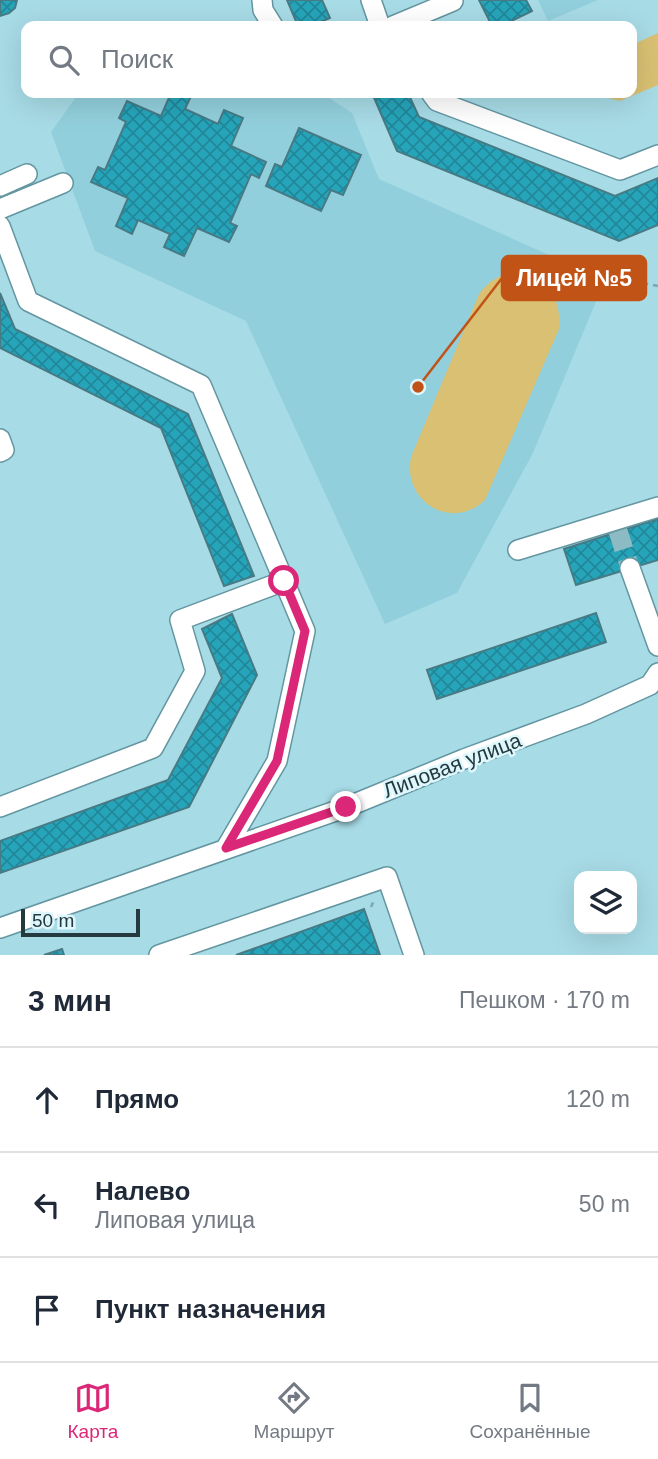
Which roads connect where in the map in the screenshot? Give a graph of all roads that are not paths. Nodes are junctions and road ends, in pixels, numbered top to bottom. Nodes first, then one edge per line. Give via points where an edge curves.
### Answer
1 (262, 0) edge
2 (371, 0) edge
3 (453, 1) edge
4 (270, 21) edge
5 (378, 21) edge
6 (405, 21) edge
7 (435, 98) edge
8 (658, 155) edge
9 (26, 174) dead end
10 (63, 183) dead end
11 (0, 186) edge
12 (0, 209) edge
13 (0, 226) edge
14 (0, 439) edge
15 (0, 452) edge
16 (658, 507) edge
17 (518, 550) dead end
18 (630, 568) tunnel mouth
19 (284, 581) junction
20 (658, 646) edge
21 (658, 673) edge
22 (0, 807) edge
23 (226, 848) junction
24 (0, 928) edge
25 (159, 955) edge
26 (414, 955) edge

1 - 4 street
2 - 5 street
3 - 6 street
7 - 8 street via 620,170
9 - 11 street
10 - 12 street
13 - 19 street via 28,301 201,385
14 - 15 street via 4,450
16 - 17 street via 616,526
18 - 20 street
19 - 22 street via 180,620 195,671 153,748
19 - 23 street via 305,631 277,761
21 - 23 street, Липовая улица via 650,685 586,714
23 - 24 street, Липовая улица
25 - 26 street via 387,877

